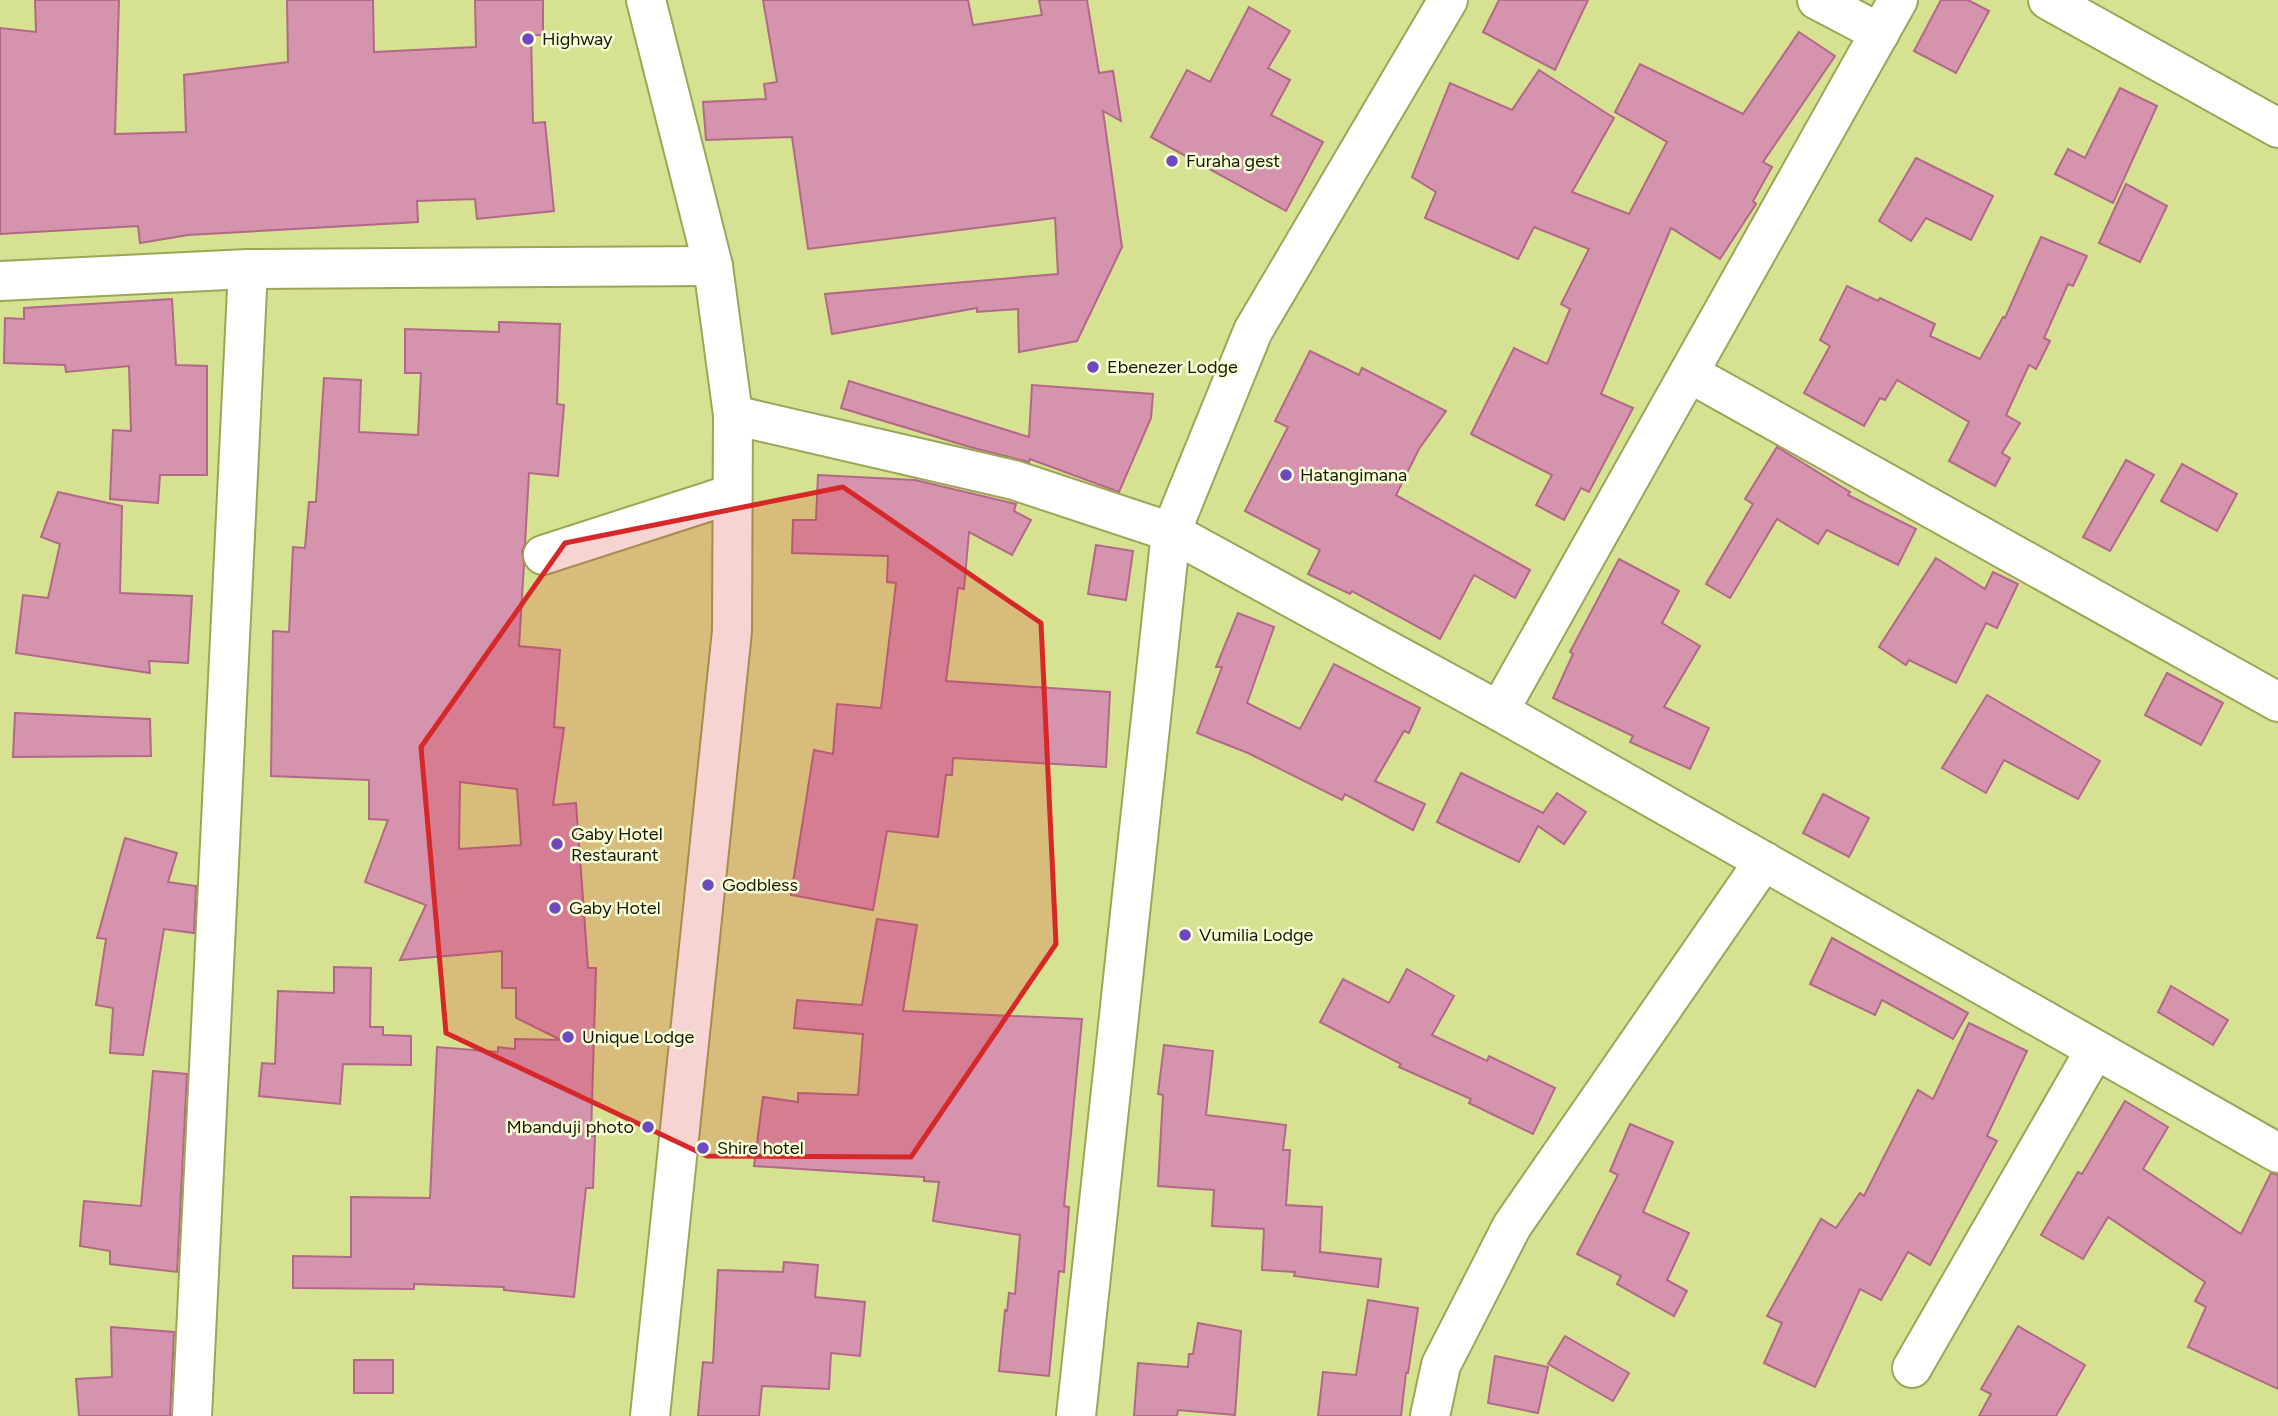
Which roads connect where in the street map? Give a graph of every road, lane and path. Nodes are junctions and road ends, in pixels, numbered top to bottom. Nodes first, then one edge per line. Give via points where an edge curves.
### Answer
1 (646, 0) edge
2 (1448, 0) edge
3 (1817, 0) edge
4 (1898, 0) edge
5 (2048, 0) edge
6 (1880, 33) junction
7 (2278, 128) edge
8 (713, 266) junction
9 (248, 269) junction
10 (0, 281) edge
11 (1689, 373) junction
12 (733, 415) junction
13 (732, 494) junction
14 (1171, 532) junction
15 (543, 555) dead end
16 (2278, 702) edge
17 (1499, 711) junction
18 (1764, 861) junction
19 (2095, 1050) junction
20 (2278, 1153) edge
21 (1912, 1368) dead end
22 (192, 1416) edge
23 (650, 1416) edge
24 (1076, 1416) edge
25 (1430, 1416) edge

1 - 8 main road
2 - 14 main road via 1253,331
3 - 6 main road
4 - 6 main road
5 - 7 main road
6 - 11 main road
8 - 9 main road
8 - 12 main road
9 - 10 main road
9 - 22 main road
11 - 16 main road
11 - 17 main road
12 - 13 main road
12 - 14 main road via 1014,480
13 - 15 main road
13 - 23 main road via 732,631
14 - 17 main road
14 - 24 main road
17 - 18 main road
18 - 19 main road
18 - 25 main road via 1512,1226 1441,1364
19 - 20 main road
19 - 21 main road

